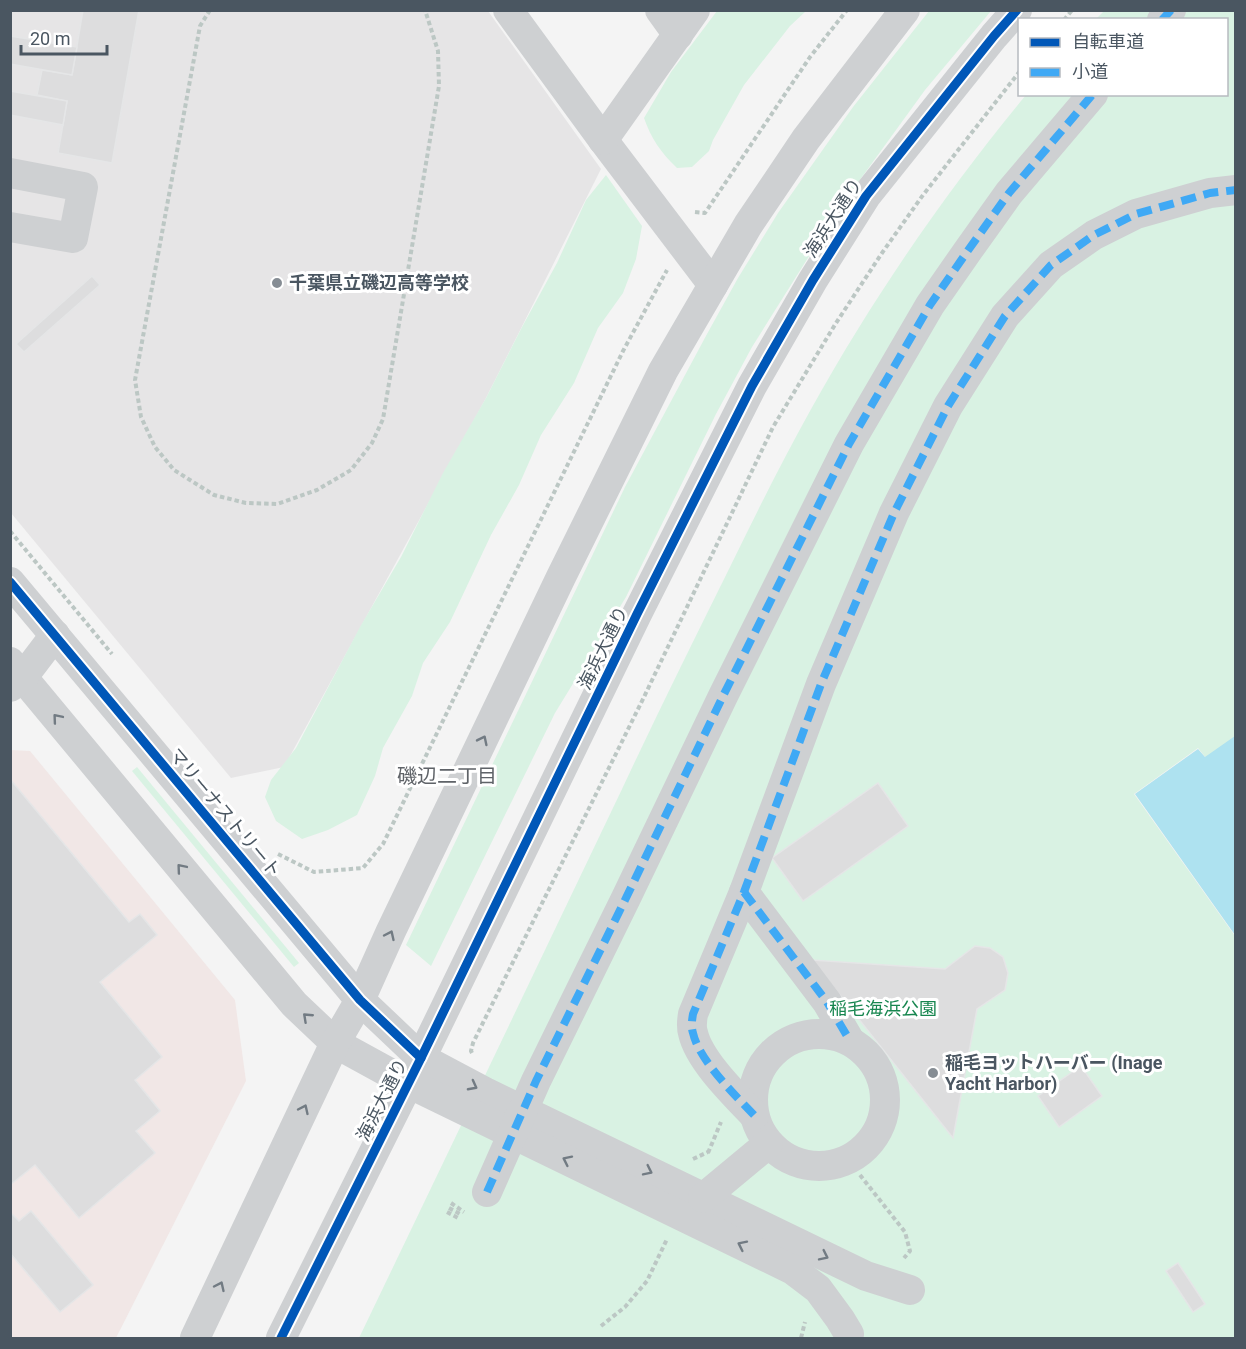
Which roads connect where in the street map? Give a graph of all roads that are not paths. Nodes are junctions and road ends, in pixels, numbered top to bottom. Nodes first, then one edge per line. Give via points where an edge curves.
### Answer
1 (508, 10) edge
2 (660, 10) edge
3 (694, 10) edge
4 (905, 10) edge
5 (1017, 10) edge
6 (678, 35) junction
7 (1091, 96) edge
8 (603, 141) junction
9 (10, 173) edge
10 (1236, 190) edge
11 (10, 227) edge
12 (714, 285) junction
13 (10, 582) edge
14 (55, 635) junction
15 (14, 669) edge
16 (744, 892) junction
17 (360, 1000) junction
18 (850, 1041) junction
19 (335, 1043) junction
20 (415, 1071) junction
21 (754, 1114) junction
22 (517, 1122) junction
23 (768, 1144) junction
24 (487, 1192) dead end
25 (691, 1201) junction
26 (910, 1290) dead end
27 (849, 1334) dead end
28 (195, 1338) edge
29 (281, 1338) edge

1 - 8 street
2 - 6 street
3 - 6 street
4 - 12 street via 806,139 748,225
5 - 20 street, 海浜大通り via 866,196 752,387
6 - 8 street
7 - 22 street via 1009,193 930,305 849,444
8 - 12 street
9 - 11 street via 83,187 73,238
10 - 16 street via 1210,193 1136,214 1094,235 1050,265 1005,316 948,406 894,513 821,684
17 -> 12 street via 663,371
13 - 14 street, マリーナストリート
14 - 15 street
14 - 17 street, マリーナストリート
19 -> 15 street via 294,1004
16 - 18 street via 827,1002
16 - 21 street via 693,1014 692,1031 701,1053
17 - 19 street
17 - 20 street, マリーナストリート
18 - 21 street via 815,1034 784,1044 761,1067 752,1098
18 - 23 street via 876,1066 882,1082 883,1118 876,1134 850,1159 815,1167 782,1156
19 - 20 street
28 -> 19 street
20 - 22 street
20 - 29 street, 海浜大通り
21 - 23 street
22 - 24 street
22 - 25 street
23 - 25 street
25 -> 26 street via 866,1276
27 -> 25 street via 818,1289

